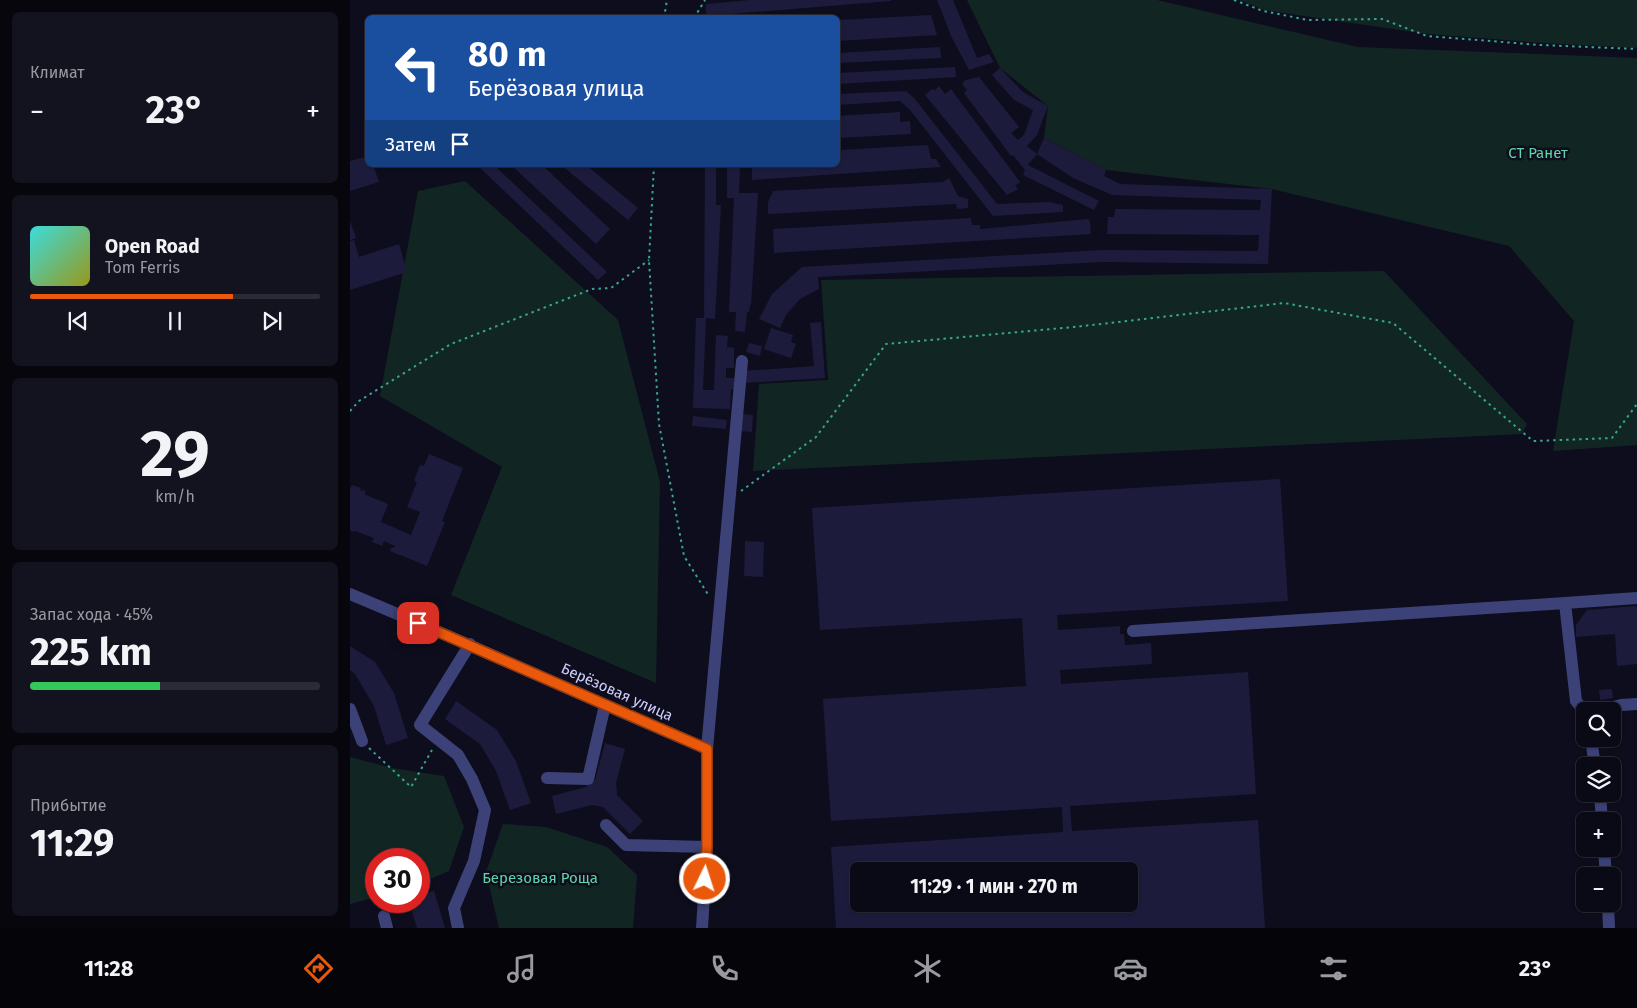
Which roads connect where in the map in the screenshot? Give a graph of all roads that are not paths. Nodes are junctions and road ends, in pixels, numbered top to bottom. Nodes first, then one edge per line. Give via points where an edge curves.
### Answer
1 (742, 361) dead end
2 (350, 594) edge
3 (1637, 598) edge
4 (1565, 603) junction
5 (1133, 631) dead end
6 (470, 644) junction
7 (1577, 702) edge
8 (1637, 704) edge
9 (604, 705) junction
10 (1621, 705) edge
11 (350, 709) edge
12 (362, 741) road end
13 (707, 749) junction
14 (547, 778) dead end
15 (606, 825) dead end
16 (707, 847) junction
17 (1608, 912) edge
18 (458, 928) edge
19 (702, 928) edge
20 (1609, 928) edge

1 - 13 street
2 - 6 street, Берёзовая улица
3 - 4 street
4 - 5 street
4 - 7 street
6 - 9 street, Берёзовая улица
6 - 18 street via 420,725 458,756 485,810 474,861 454,908
8 - 10 street
9 - 13 street, Берёзовая улица
9 - 14 street via 588,779
11 - 12 street
13 - 16 street
15 - 16 street via 626,845
16 - 19 street
17 - 20 street

